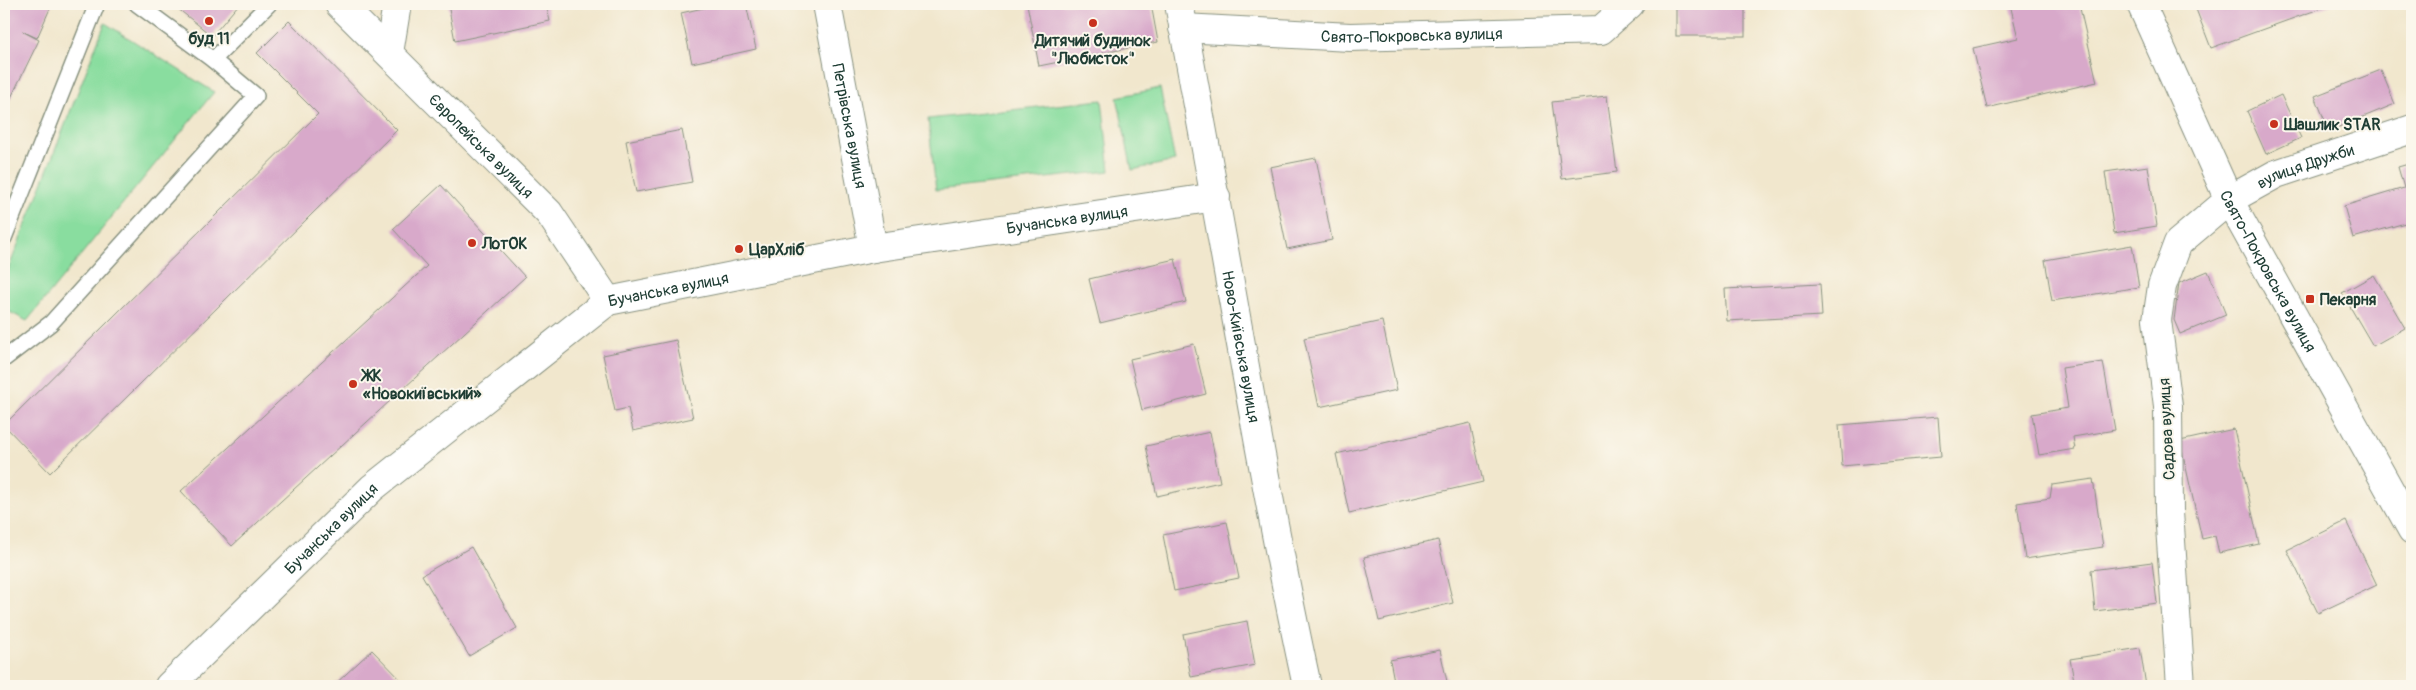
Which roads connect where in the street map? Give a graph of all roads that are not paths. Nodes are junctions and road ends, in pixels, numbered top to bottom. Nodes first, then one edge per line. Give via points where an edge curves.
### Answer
1 (97, 4) edge
2 (136, 4) edge
3 (269, 4) edge
4 (339, 4) edge
5 (397, 4) edge
6 (827, 4) edge
7 (1630, 4) edge
8 (2141, 4) edge
9 (1181, 16) edge
10 (389, 53) junction
11 (213, 60) junction
12 (2412, 129) edge
13 (1216, 197) junction
14 (2229, 200) junction
15 (4, 238) edge
16 (873, 248) junction
17 (608, 301) junction
18 (4, 359) edge
19 (2412, 530) edge
20 (169, 686) edge
21 (1307, 686) edge
22 (2181, 686) edge

1 - 15 lane
2 - 11 lane
3 - 11 lane
4 - 10 street, Європейська вулиця
5 - 10 street
6 - 16 street, Петрівська вулиця
7 - 9 street, Свято-Покровська вулиця via 1601,30 1350,37
8 - 14 street, Свято-Покровська вулиця
9 - 13 street, Ново-Київська вулиця
10 - 17 street, Європейська вулиця via 549,213
11 - 18 lane via 256,96 52,322
12 - 14 street, вулиця Дружби via 2276,174
13 - 16 street, Бучанська вулиця
13 - 21 street, Ново-Київська вулиця via 1284,580
14 - 19 street, Свято-Покровська вулиця
14 - 22 street, Садова вулиця via 2178,243 2162,286 2157,320 2168,406 2169,512
16 - 17 street, Бучанська вулиця
17 - 20 street, Бучанська вулиця via 372,488

